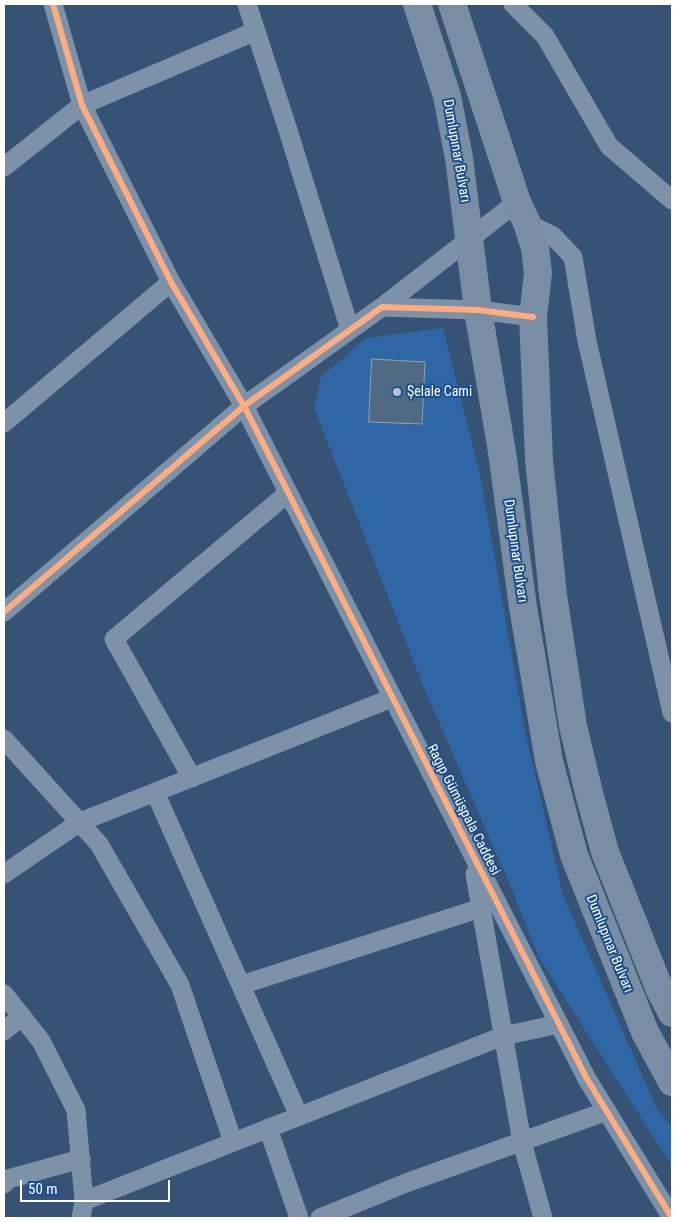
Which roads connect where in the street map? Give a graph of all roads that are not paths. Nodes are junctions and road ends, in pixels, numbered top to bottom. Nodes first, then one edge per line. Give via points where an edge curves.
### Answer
1 (53, 4) edge
2 (247, 4) edge
3 (417, 4) edge
4 (452, 4) edge
5 (513, 4) edge
6 (256, 31) junction
7 (82, 105) junction
8 (4, 168) edge
9 (672, 200) edge
10 (522, 213) junction
11 (470, 240) junction
12 (171, 282) junction
13 (382, 307) junction
14 (478, 310) junction
15 (533, 317) junction
16 (350, 330) junction
17 (244, 406) junction
18 (4, 423) edge
19 (288, 492) junction
20 (4, 612) edge
21 (392, 698) junction
22 (672, 713) edge
23 (4, 739) edge
24 (192, 778) junction
25 (155, 792) junction
26 (80, 822) junction
27 (472, 855) junction
28 (4, 874) edge
29 (481, 908) junction
30 (241, 985) junction
31 (4, 994) edge
32 (672, 1013) edge
33 (22, 1016) junction
34 (559, 1024) junction
35 (4, 1031) edge
36 (503, 1036) junction
37 (672, 1082) edge
38 (607, 1111) junction
39 (299, 1116) junction
40 (268, 1128) junction
41 (233, 1142) junction
42 (522, 1142) junction
43 (81, 1159) junction
44 (4, 1184) edge
45 (83, 1210) edge
46 (299, 1218) edge
47 (320, 1218) edge
48 (543, 1218) edge
49 (672, 1218) edge

1 - 7 street, Ragıp Gümüşpala Caddesi
2 - 6 street
3 - 11 main road, Dumlupınar Bulvarı via 447,96
4 - 10 main road
5 - 9 street via 545,36 609,146
6 - 7 street
6 - 16 street
7 - 8 street
7 - 12 street, Ragıp Gümüşpala Caddesi
10 - 11 street
10 - 15 main road via 535,248 538,273
10 - 22 street via 553,236 573,257 587,341
11 - 13 street
11 - 14 main road, Dumlupınar Bulvarı
12 - 17 street, Ragıp Gümüşpala Caddesi
12 - 18 street
13 - 14 street
13 - 16 street
14 - 15 street
14 - 37 main road, Dumlupınar Bulvarı via 549,760 574,855 645,1032
15 - 32 main road via 539,460 553,595 573,726 606,852
16 - 17 street
17 - 19 street, Ragıp Gümüşpala Caddesi
17 - 20 street
19 - 21 street, Ragıp Gümüşpala Caddesi
19 - 24 street via 114,639
21 - 24 street
21 - 27 street, Ragıp Gümüşpala Caddesi
23 - 26 street
24 - 25 street
25 - 26 street
25 - 30 street
26 - 28 street
26 - 41 street via 100,844 180,985
27 - 29 street
27 - 34 street, Ragıp Gümüşpala Caddesi
29 - 30 street
29 - 36 street
30 - 39 street
31 - 33 street
33 - 35 street
33 - 43 street via 42,1041 76,1110
34 - 36 street
34 - 38 street, Ragıp Gümüşpala Caddesi
36 - 39 street
36 - 42 street
38 - 42 street
38 - 49 street, Ragıp Gümüşpala Caddesi
39 - 40 street
40 - 41 street
40 - 46 street
41 - 45 street
42 - 47 street
42 - 48 street
43 - 44 street via 8,1179
43 - 45 street

